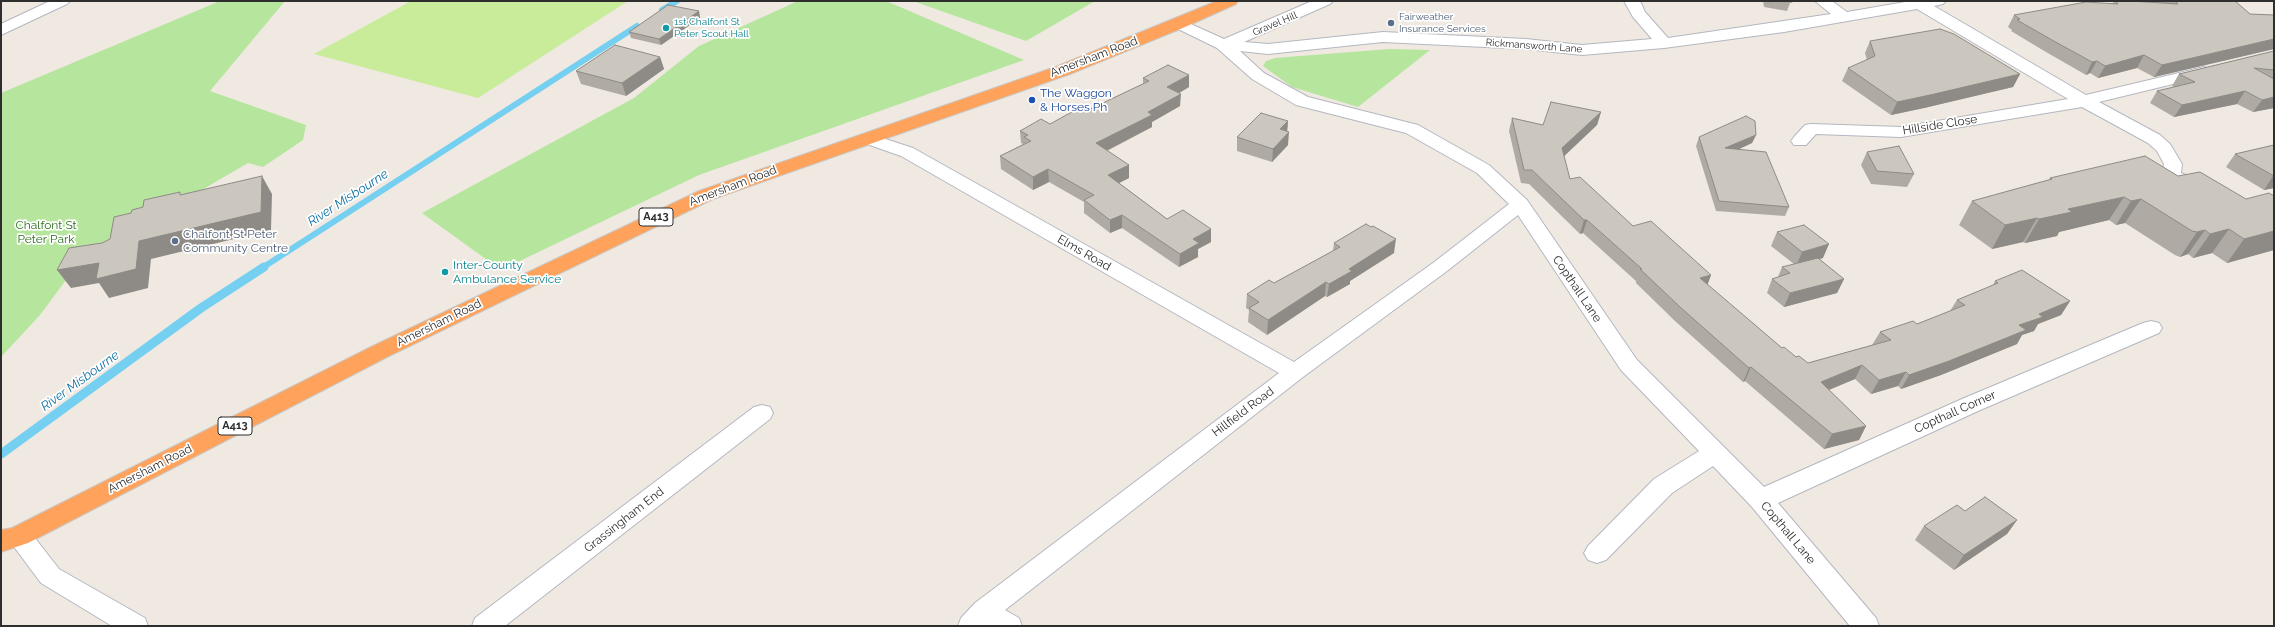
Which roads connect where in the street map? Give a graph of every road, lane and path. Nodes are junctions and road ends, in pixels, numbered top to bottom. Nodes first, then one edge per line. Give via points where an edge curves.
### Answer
1 (62, 1) edge
2 (1230, 1) edge
3 (1325, 1) edge
4 (1632, 1) edge
5 (1823, 1) edge
6 (1938, 1) edge
7 (1919, 4) junction
8 (1, 14) edge
9 (1845, 18) junction
10 (1180, 24) junction
11 (8, 27) edge
12 (1664, 43) junction
13 (1223, 45) junction
14 (2221, 68) edge
15 (2084, 101) junction
16 (870, 139) junction
17 (1800, 141) dead end
18 (2204, 191) edge
19 (1520, 204) junction
20 (2151, 328) dead end
21 (1295, 372) junction
22 (762, 413) dead end
23 (1714, 453) junction
24 (1761, 500) junction
25 (7, 543) edge
26 (1597, 554) dead end
27 (977, 618) edge
28 (135, 626) edge
29 (486, 626) edge
30 (1009, 626) edge
31 (1866, 626) edge

1 - 11 street
2 - 10 highway, Amersham Road / A413
3 - 13 street, Gravel Hill
4 - 12 street via 1638,14
5 - 9 street
6 - 7 street, Rickmansworth Lane
7 - 9 street, Rickmansworth Lane
7 - 15 street
8 - 11 street
9 - 12 street, Rickmansworth Lane
10 - 13 street, Rickmansworth Lane
10 - 16 highway, Amersham Road / A413 via 1064,70
12 - 13 street, Rickmansworth Lane via 1582,50 1527,38 1383,37 1268,49
13 - 19 street, Copthall Lane via 1258,76 1302,100 1412,129 1483,169
14 - 15 street, Hillside Close
15 - 17 street, Hillside Close via 1901,132 1811,129
15 - 18 street via 2154,140 2164,148 2173,164 2171,174
16 - 21 street, Elms Road via 907,152
16 - 25 highway, Amersham Road / A413 via 772,170 706,195 628,231 381,351
19 - 21 street, Hillfield Road via 1440,267
19 - 23 street, Copthall Lane via 1629,365
20 - 24 street, Copthall Corner via 1962,408
21 - 27 street, Hillfield Road
22 - 29 street, Grassingham End
23 - 24 street, Copthall Lane
23 - 26 street via 1663,486
24 - 31 street, Copthall Lane
25 - 28 street via 50,576
27 - 30 street

